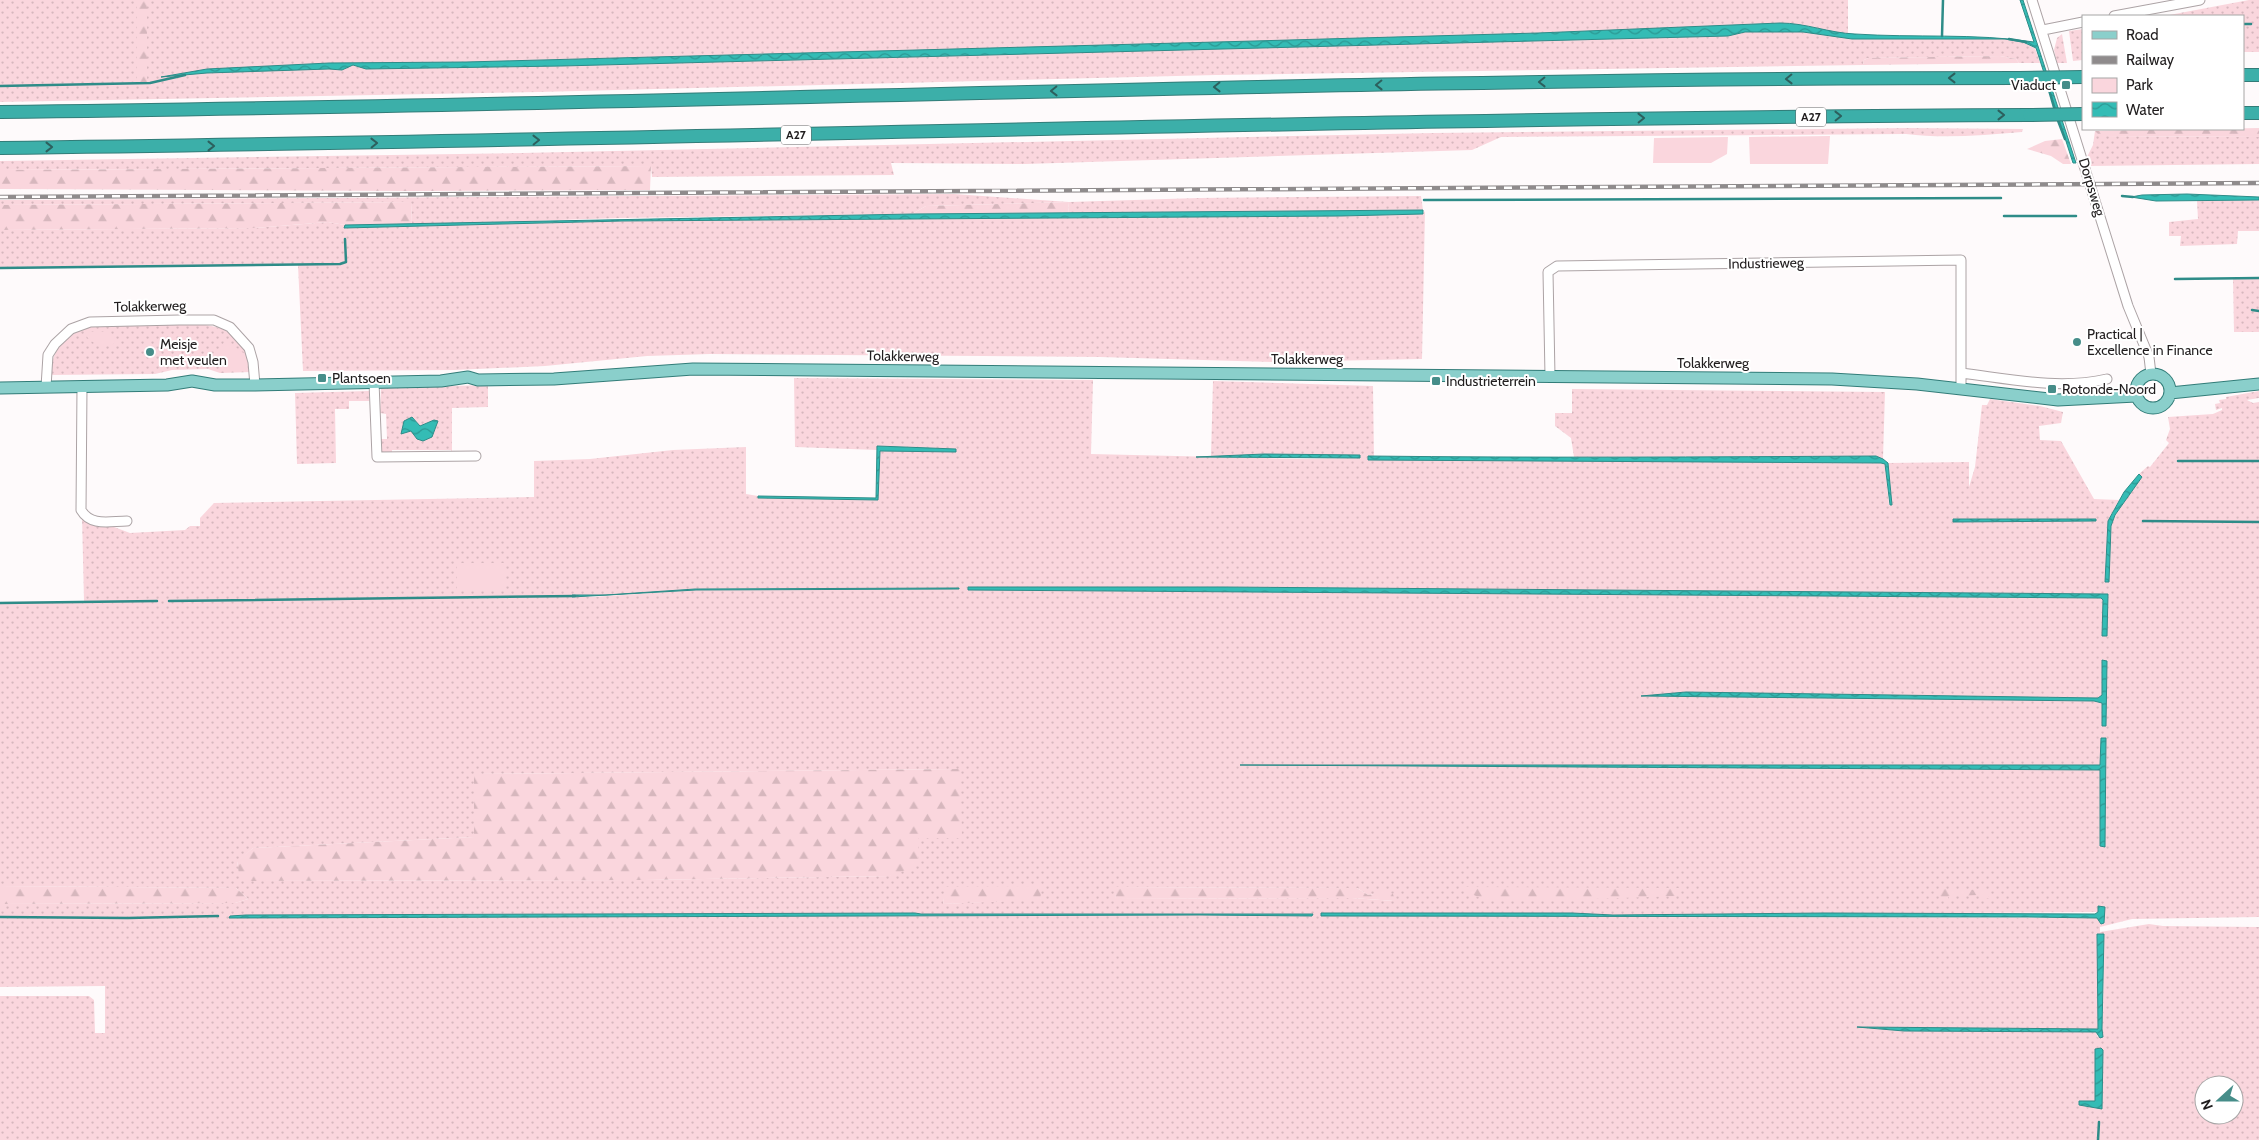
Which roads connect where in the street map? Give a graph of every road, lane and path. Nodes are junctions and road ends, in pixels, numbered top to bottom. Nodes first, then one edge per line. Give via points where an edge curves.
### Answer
1 (2032, 0) edge
2 (2200, 0) edge
3 (2119, 15) edge
4 (2082, 22) edge
5 (2043, 30) junction
6 (2244, 75) edge
7 (2259, 75) edge
8 (2082, 77) edge
9 (0, 112) edge
10 (2244, 113) edge
11 (2259, 113) edge
12 (2082, 114) edge
13 (0, 148) edge
14 (1962, 373) junction
15 (2152, 374) junction
16 (1550, 376) junction
17 (2107, 379) dead end
18 (374, 382) junction
19 (2259, 384) edge
20 (255, 385) junction
21 (46, 387) junction
22 (82, 387) junction
23 (0, 388) edge
24 (1961, 388) junction
25 (2170, 393) junction
26 (2136, 396) junction
27 (476, 456) dead end
28 (127, 521) dead end

1 - 5 street, Dorpsweg
2 - 3 street
4 - 5 street
5 - 15 street, Dorpsweg
6 - 7 highway
8 -> 9 highway, bridge via 1217,87 526,104
10 - 11 highway
13 -> 12 highway, A27, bridge via 235,146 1356,122
14 - 16 street, Industrieweg via 1961,260 1557,266 1548,272
14 - 17 street via 2074,384
14 - 24 street, Industrieweg
15 - 25 main road via 2165,378
15 - 26 main road via 2140,380
16 - 18 main road, Tolakkerweg via 693,369 554,379 478,380 468,384
16 - 24 main road, Tolakkerweg via 1832,378
18 - 20 main road, Tolakkerweg
18 - 27 street via 377,457
19 - 25 main road
20 - 21 street, Tolakkerweg via 249,348 230,326 214,320 179,320 90,322 71,329 48,355
20 - 22 main road, Tolakkerweg via 192,381 167,385
21 - 22 main road, Tolakkerweg
21 - 23 main road, Tolakkerweg
22 - 28 street via 81,510 94,522
24 - 26 main road, Tolakkerweg via 2073,400
25 - 26 main road via 2168,400 2156,408 2146,407

